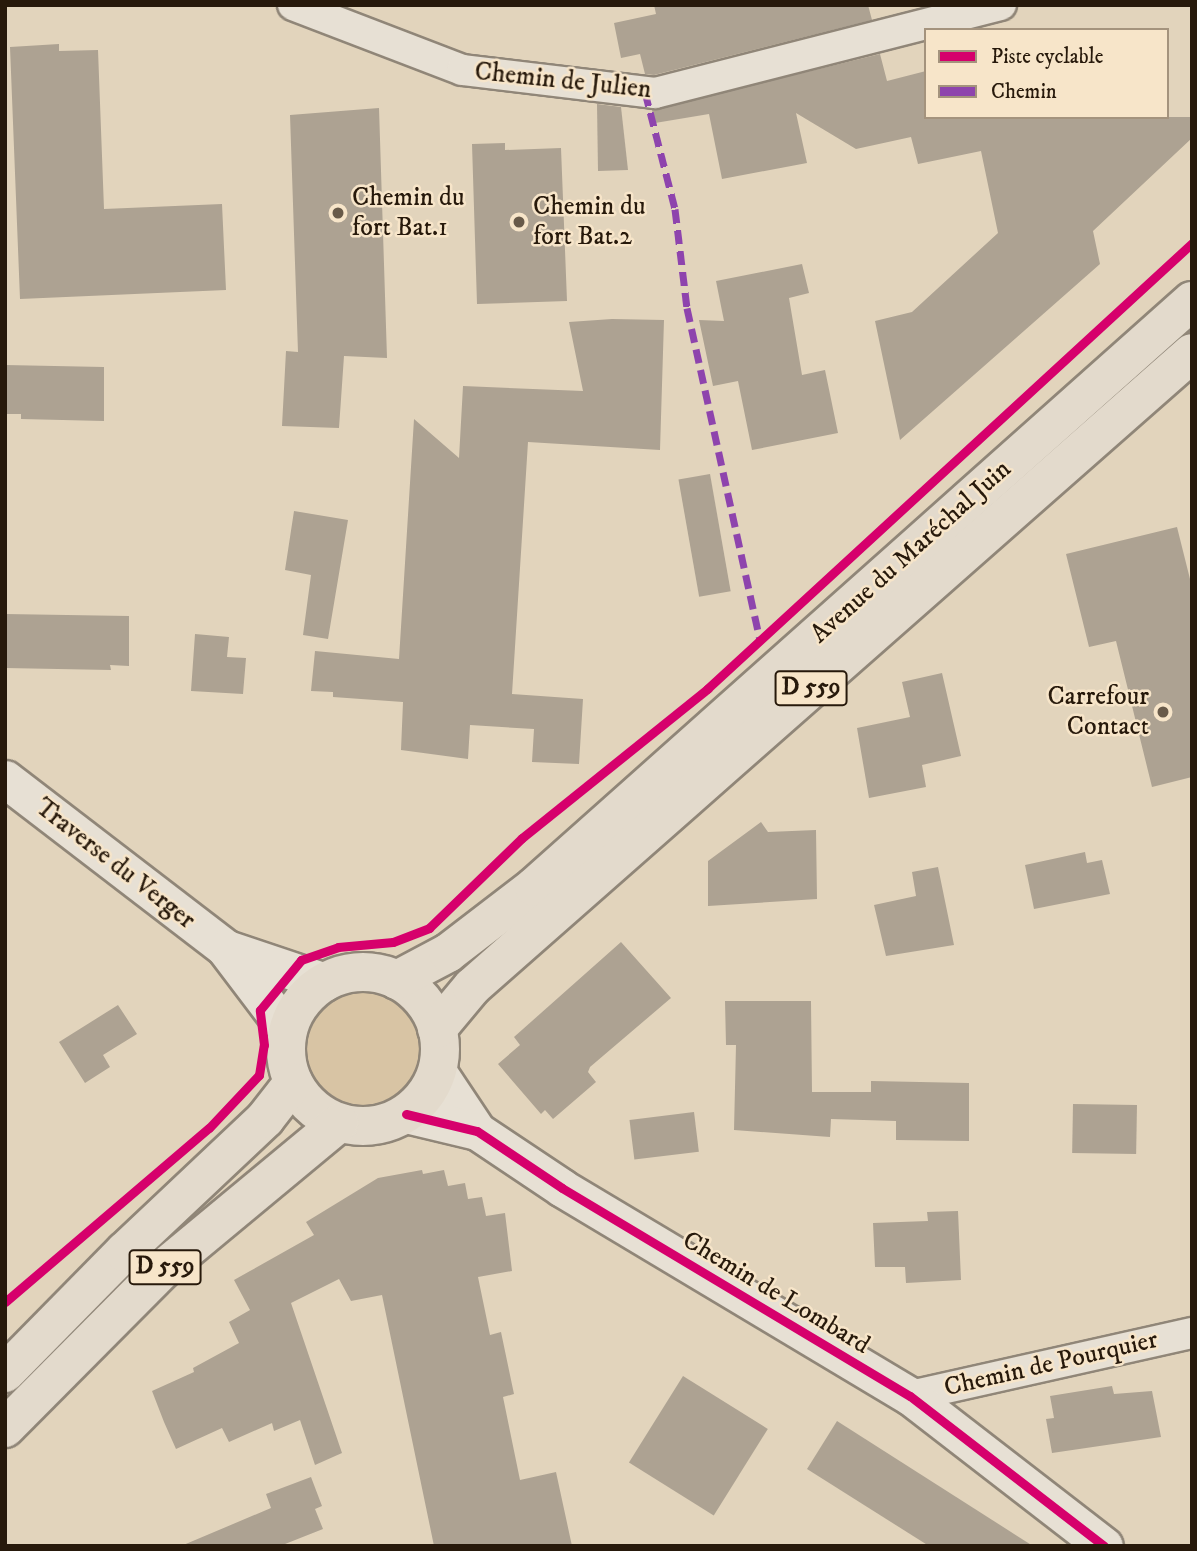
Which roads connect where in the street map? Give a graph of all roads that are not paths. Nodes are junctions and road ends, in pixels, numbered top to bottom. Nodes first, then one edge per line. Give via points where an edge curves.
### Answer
1 (293, 5) edge
2 (1001, 5) edge
3 (1192, 301) edge
4 (1192, 353) edge
5 (5, 779) edge
6 (225, 948) junction
7 (397, 980) junction
8 (325, 982) junction
9 (437, 1029) junction
10 (288, 1030) junction
11 (437, 1071) junction
12 (293, 1083) junction
13 (406, 1114) junction
14 (339, 1123) junction
15 (477, 1131) junction
16 (1192, 1333) edge
17 (5, 1373) edge
18 (910, 1396) junction
19 (5, 1428) edge
20 (1104, 1546) edge

1 - 2 street, Chemin de Julien via 462,70 655,93
3 - 7 main road, Avenue du Maréchal Juin via 534,887 448,953
4 - 9 main road, Avenue du Maréchal Juin / D 559 via 472,987
5 - 6 street, Traverse du Verger
6 - 8 street, Traverse du Verger
6 - 10 street, Traverse du Verger
7 - 8 main road via 373,972 348,973
7 - 9 main road via 429,1009
8 - 10 main road via 301,1002
9 - 11 main road
10 - 12 main road via 287,1066
11 - 13 main road via 425,1095
11 - 15 street, Chemin de Lombard
12 - 14 main road via 320,1114
12 - 17 main road, D 559 via 265,1119
13 - 14 main road via 385,1123
13 - 15 street, Chemin de Lombard
14 - 19 main road, D 559 via 163,1269
15 - 18 street, Chemin de Lombard via 562,1188
16 - 18 street, Chemin de Pourquier
18 - 20 street, Chemin de Lombard

